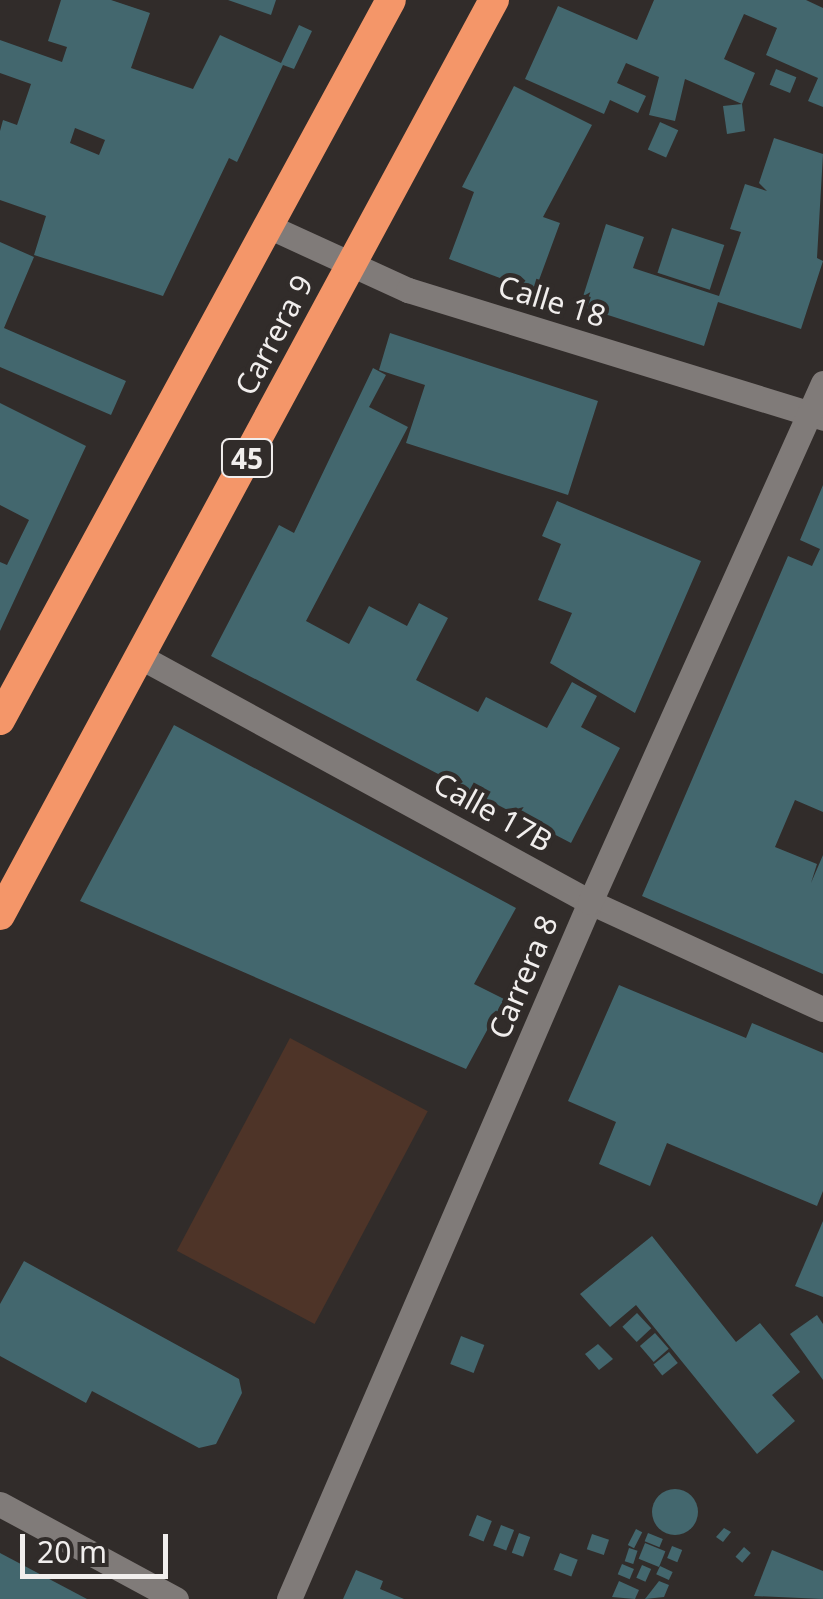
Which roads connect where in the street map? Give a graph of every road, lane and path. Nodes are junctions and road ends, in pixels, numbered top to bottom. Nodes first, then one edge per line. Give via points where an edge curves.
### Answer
1 (391, 0) edge
2 (494, 0) edge
3 (268, 226) junction
4 (350, 267) junction
5 (823, 383) edge
6 (816, 416) edge
7 (139, 656) junction
8 (0, 720) edge
9 (590, 902) junction
10 (0, 915) edge
11 (823, 1008) edge
12 (0, 1504) edge
13 (176, 1599) edge
14 (289, 1599) edge

1 - 3 highway, Carrera 9
2 - 4 highway, Carrera 9 / 45
3 - 4 street, Calle 18
3 - 8 highway, Carrera 9
4 - 6 street, Calle 18
4 - 7 highway, Carrera 9 / 45
5 - 6 street, Carrera 8
6 - 9 street, Carrera 8
7 - 9 street, Calle 17B
7 - 10 highway, Carrera 9 / 45
9 - 11 street, Calle 17B
9 - 14 street, Carrera 8
12 - 13 street

